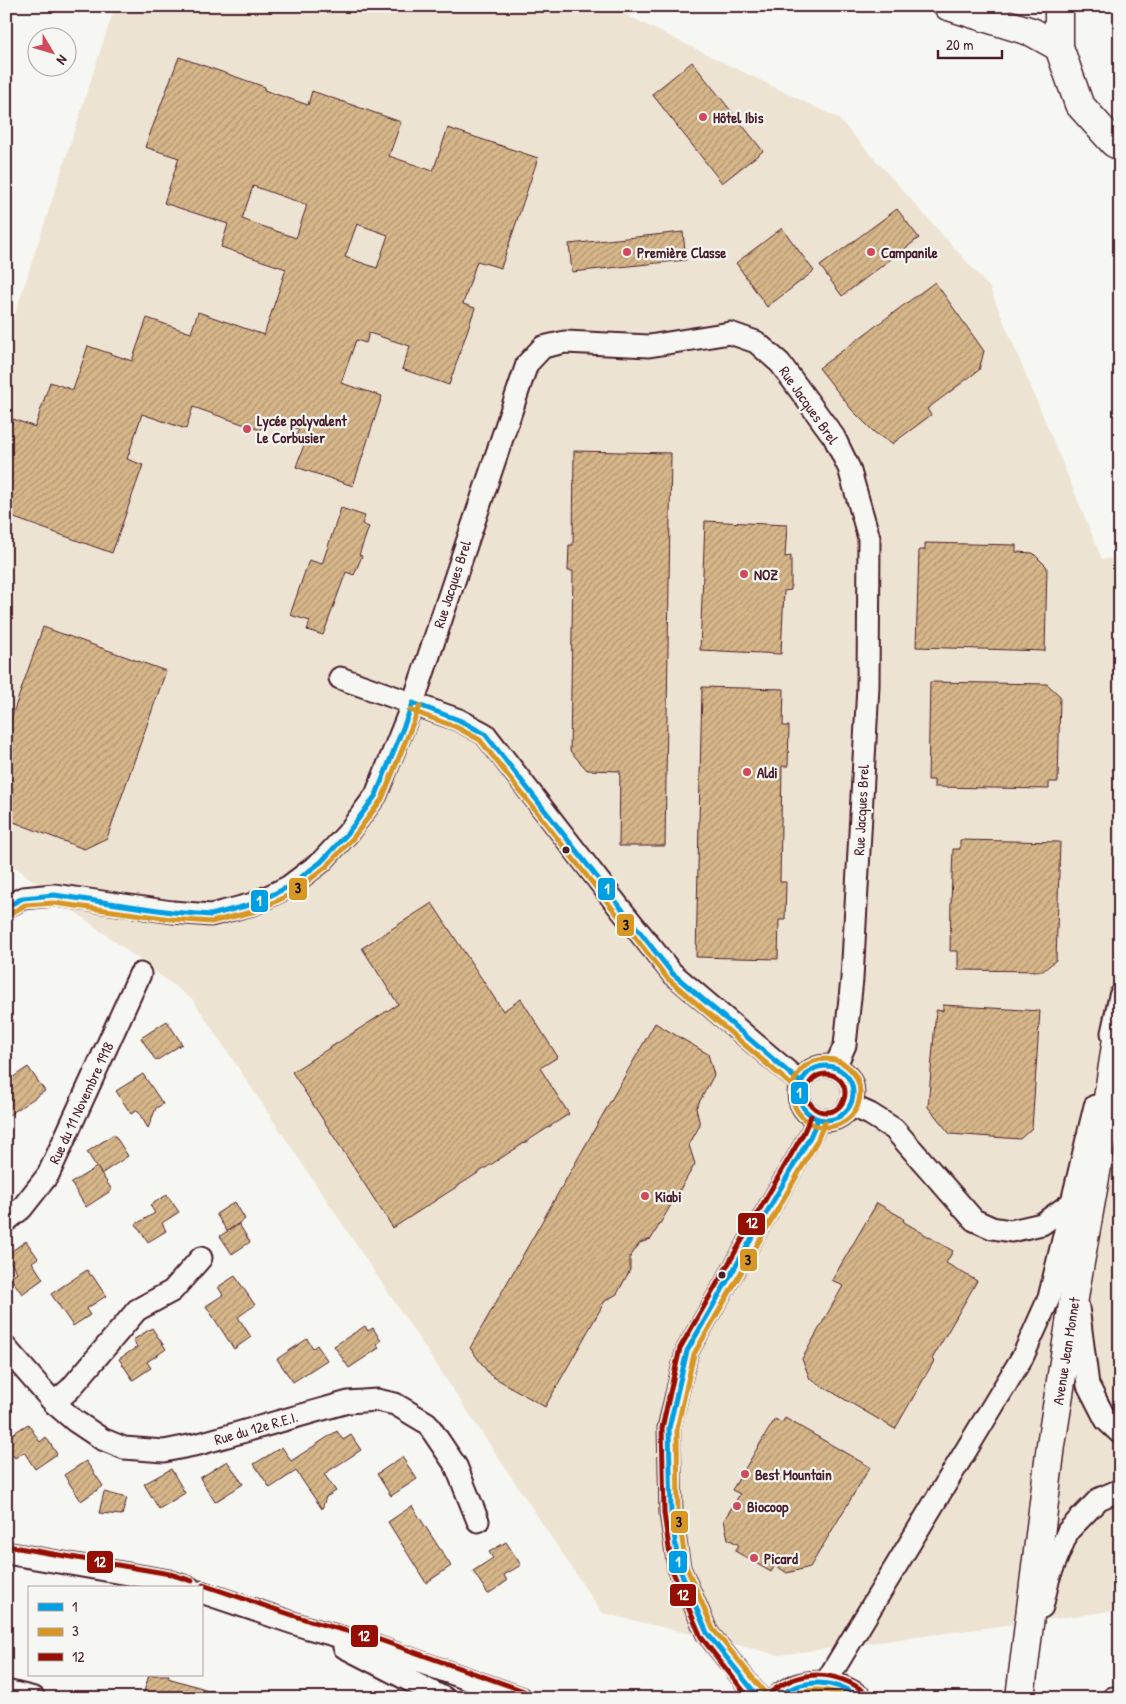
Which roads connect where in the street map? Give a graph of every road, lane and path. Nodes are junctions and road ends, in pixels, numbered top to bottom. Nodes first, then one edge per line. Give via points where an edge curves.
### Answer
1 (948, 6) edge
2 (1060, 6) edge
3 (1059, 47) junction
4 (1120, 146) edge
5 (340, 678) dead end
6 (413, 703) junction
7 (6, 907) edge
8 (140, 974) dead end
9 (1120, 996) edge
10 (1120, 1019) edge
11 (835, 1067) junction
12 (801, 1083) junction
13 (850, 1105) junction
14 (818, 1119) junction
15 (1074, 1201) junction
16 (6, 1222) edge
17 (201, 1258) dead end
18 (1076, 1285) junction
19 (6, 1348) edge
20 (54, 1402) junction
21 (1120, 1433) edge
22 (1120, 1490) edge
23 (478, 1521) dead end
24 (6, 1553) edge
25 (184, 1586) edge
26 (202, 1592) edge
27 (308, 1628) junction
28 (826, 1682) junction
29 (6, 1691) edge
30 (1021, 1691) edge
31 (1120, 1697) edge
32 (34, 1698) edge
33 (444, 1698) edge
34 (521, 1698) edge
35 (759, 1698) edge
36 (776, 1698) edge
37 (861, 1698) edge
38 (1113, 1698) edge

1 - 3 main road via 1032,32
2 - 3 main road
3 - 4 main road via 1079,104
5 - 6 street
6 - 7 street, Rue Jacques Brel via 376,795 321,862 288,887 253,904 211,915 54,895 23,898
6 - 11 street, Rue Jacques Brel via 528,364 543,347 565,342 649,346 730,333 756,342 780,363 834,437 849,468 869,538 868,686 852,979 845,1045
6 - 12 street via 459,720 485,734 672,973
8 - 16 street, Rue du 11 Novembre 1918 via 48,1175 22,1208
9 - 15 street
10 - 18 main road, Avenue Jean Monnet
11 - 12 street via 811,1070
11 - 13 street via 849,1079 852,1087
12 - 14 street via 802,1105 808,1114
13 - 14 street via 836,1118
13 - 15 street via 894,1129 974,1220 992,1228 1011,1231 1042,1224
14 - 35 street via 687,1351 669,1428 671,1513 679,1568 707,1633
15 - 28 street via 1049,1298 1023,1356
17 - 20 street via 172,1291 137,1310 70,1389
18 - 21 street via 1088,1385 1106,1420
18 - 30 main road, Avenue Jean Monnet via 1051,1445
19 - 20 street, Rue du 12e R.E.I.
20 - 23 street, Rue du 12e R.E.I. via 102,1439 124,1448 164,1450 199,1444 348,1402 377,1400 396,1404 427,1423 456,1466
22 - 30 street via 1099,1499 1068,1531 1049,1577
24 - 25 street
26 - 27 street
27 - 33 street
27 - 34 street via 377,1646
28 - 36 street via 809,1682 793,1687
28 - 37 street via 842,1686
29 - 32 street
31 - 38 street

